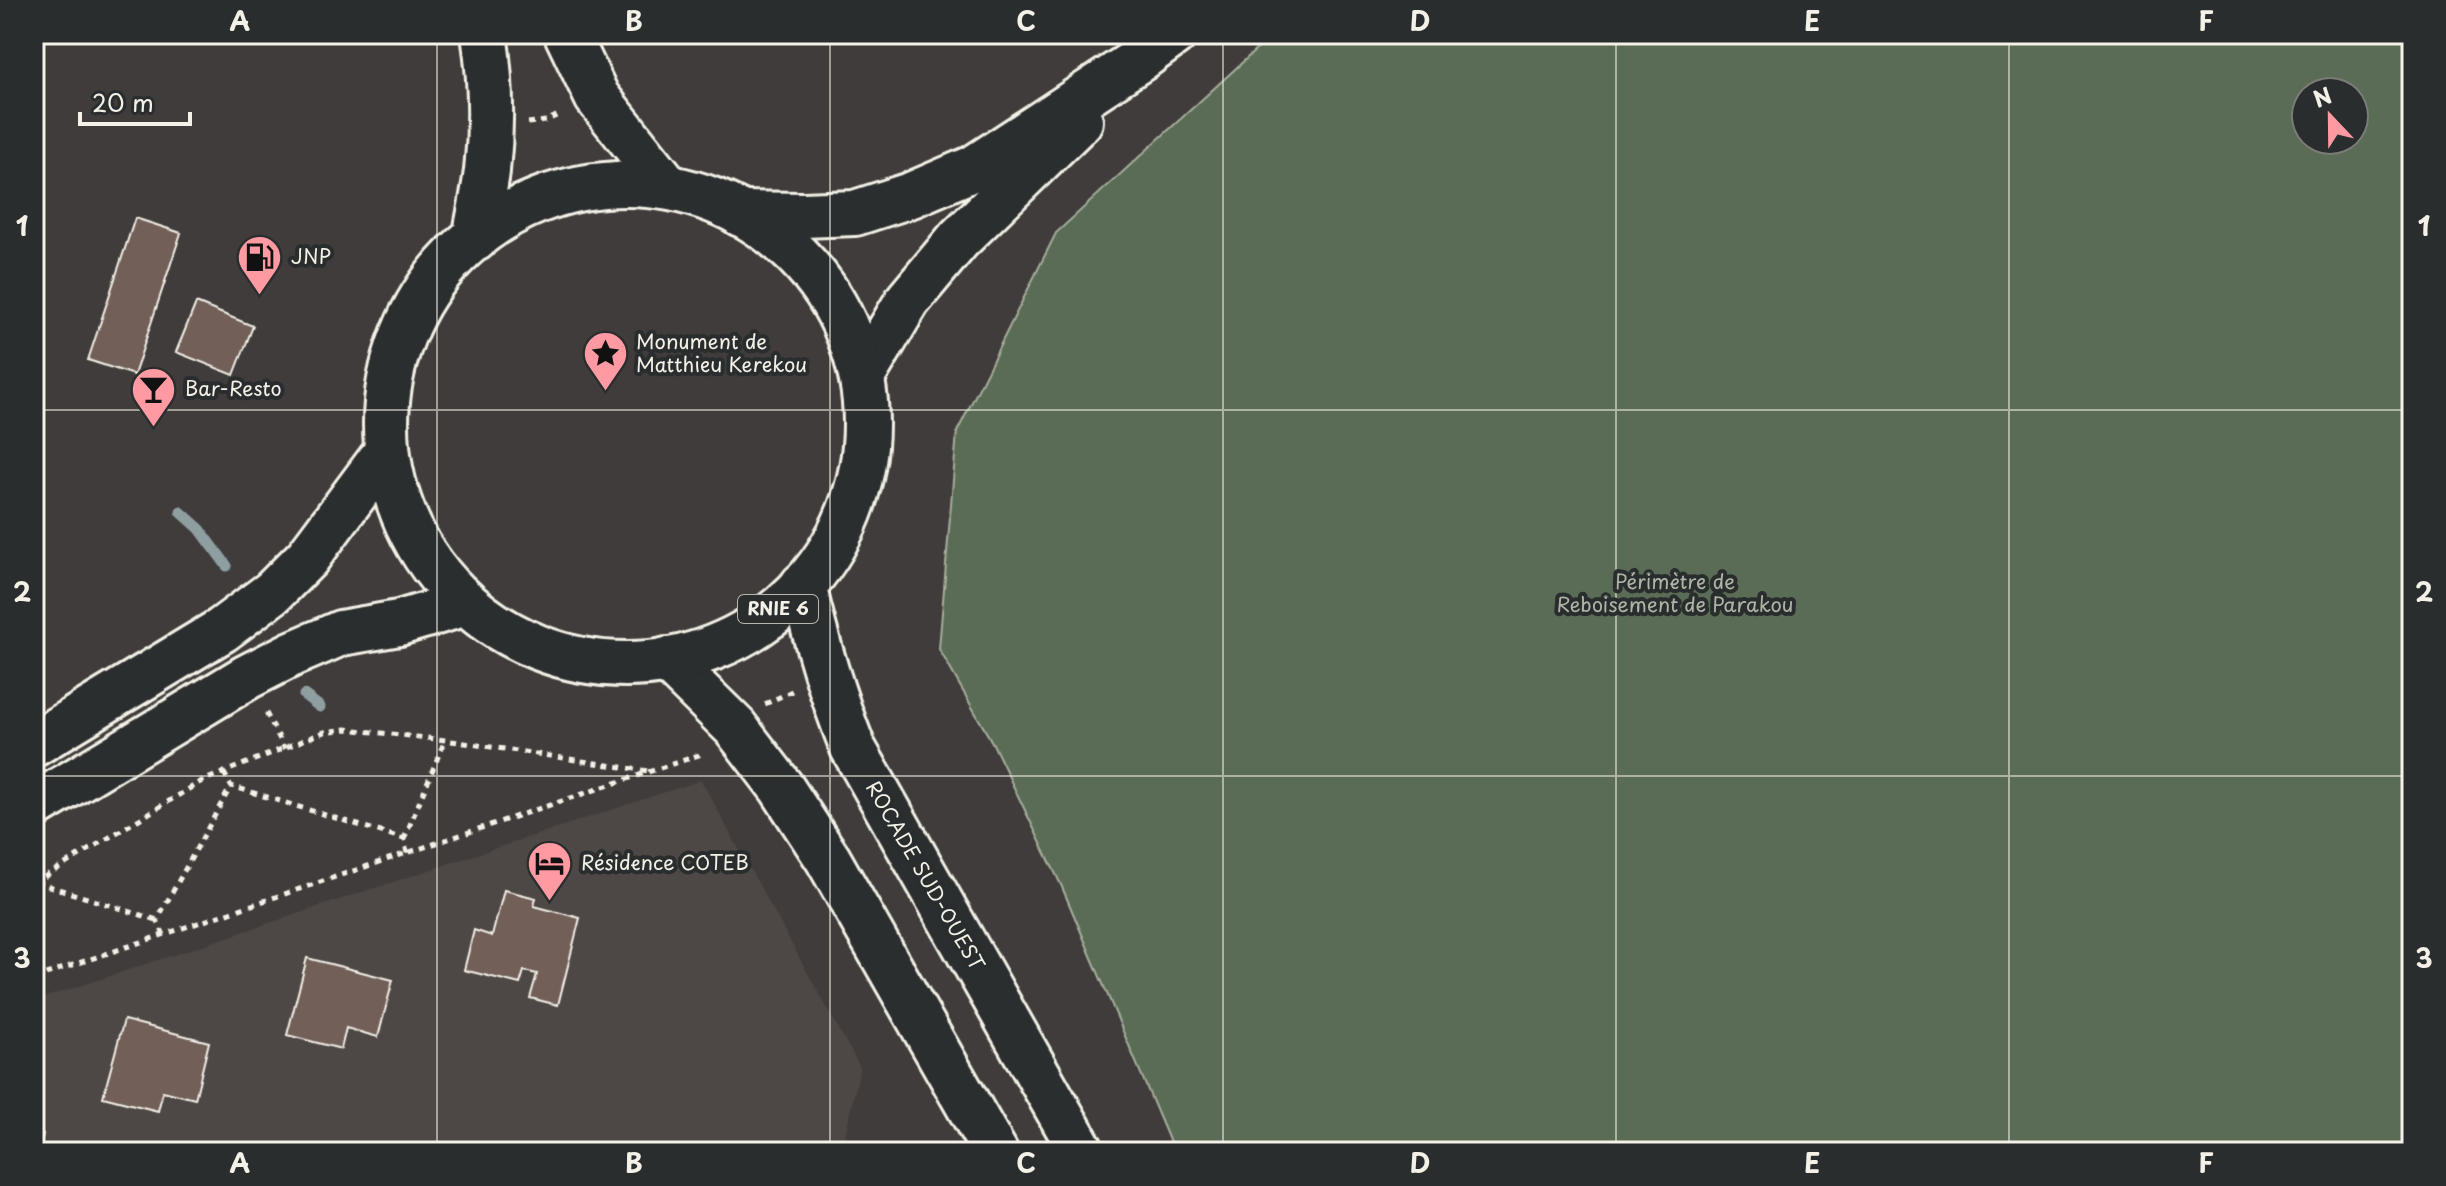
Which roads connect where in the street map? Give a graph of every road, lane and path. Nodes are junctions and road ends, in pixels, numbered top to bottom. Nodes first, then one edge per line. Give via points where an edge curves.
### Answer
1 (484, 34) edge
2 (567, 34) edge
3 (1157, 46) edge
4 (597, 97) junction
5 (490, 128) junction
6 (669, 188) junction
7 (741, 214) junction
8 (475, 239) junction
9 (862, 377) junction
10 (387, 451) junction
11 (803, 585) junction
12 (466, 603) junction
13 (667, 660) junction
14 (828, 678) junction
15 (735, 727) junction
16 (445, 740) junction
17 (34, 744) edge
18 (651, 771) junction
19 (224, 773) junction
20 (231, 786) junction
21 (34, 806) edge
22 (404, 839) junction
23 (407, 853) junction
24 (35, 882) edge
25 (157, 920) junction
26 (164, 935) junction
27 (34, 978) edge
28 (995, 1152) edge
29 (1082, 1152) edge

1 - 5 main road
2 - 4 main road
3 - 7 main road via 974,168 911,195 855,213
3 - 9 main road via 959,239 908,300
4 - 5 path via 546,121
4 - 6 main road
5 - 8 main road
6 - 7 main road, RNIE 6
6 - 8 main road, RNIE 6 via 635,185 566,192 503,219
7 - 9 main road, RNIE 6 via 784,243 819,281 846,327
8 - 10 main road, RNIE 6 via 433,283 404,334 388,392
9 - 11 main road, RNIE 6 via 866,440 857,487 840,532
10 - 12 main road, RNIE 6 via 412,534 445,583
10 - 17 main road via 307,558 273,592 222,630
11 - 13 main road, RNIE 6 via 781,607 727,641
11 - 14 main road, ROCADE SUD-OUEST
12 - 13 main road, RNIE 6 via 500,628 560,654 602,662
12 - 21 main road via 341,633 292,654
13 - 15 main road
14 - 15 path via 756,708
14 - 29 main road, ROCADE SUD-OUEST via 853,748
15 - 18 path via 699,755
15 - 28 main road via 828,859
16 - 18 path
16 - 19 path via 335,730
16 - 22 path
18 - 23 path
19 - 20 path
19 - 24 path via 181,793
20 - 22 path
20 - 25 path
22 - 23 path
23 - 26 path
24 - 25 path
25 - 26 path
26 - 27 path

